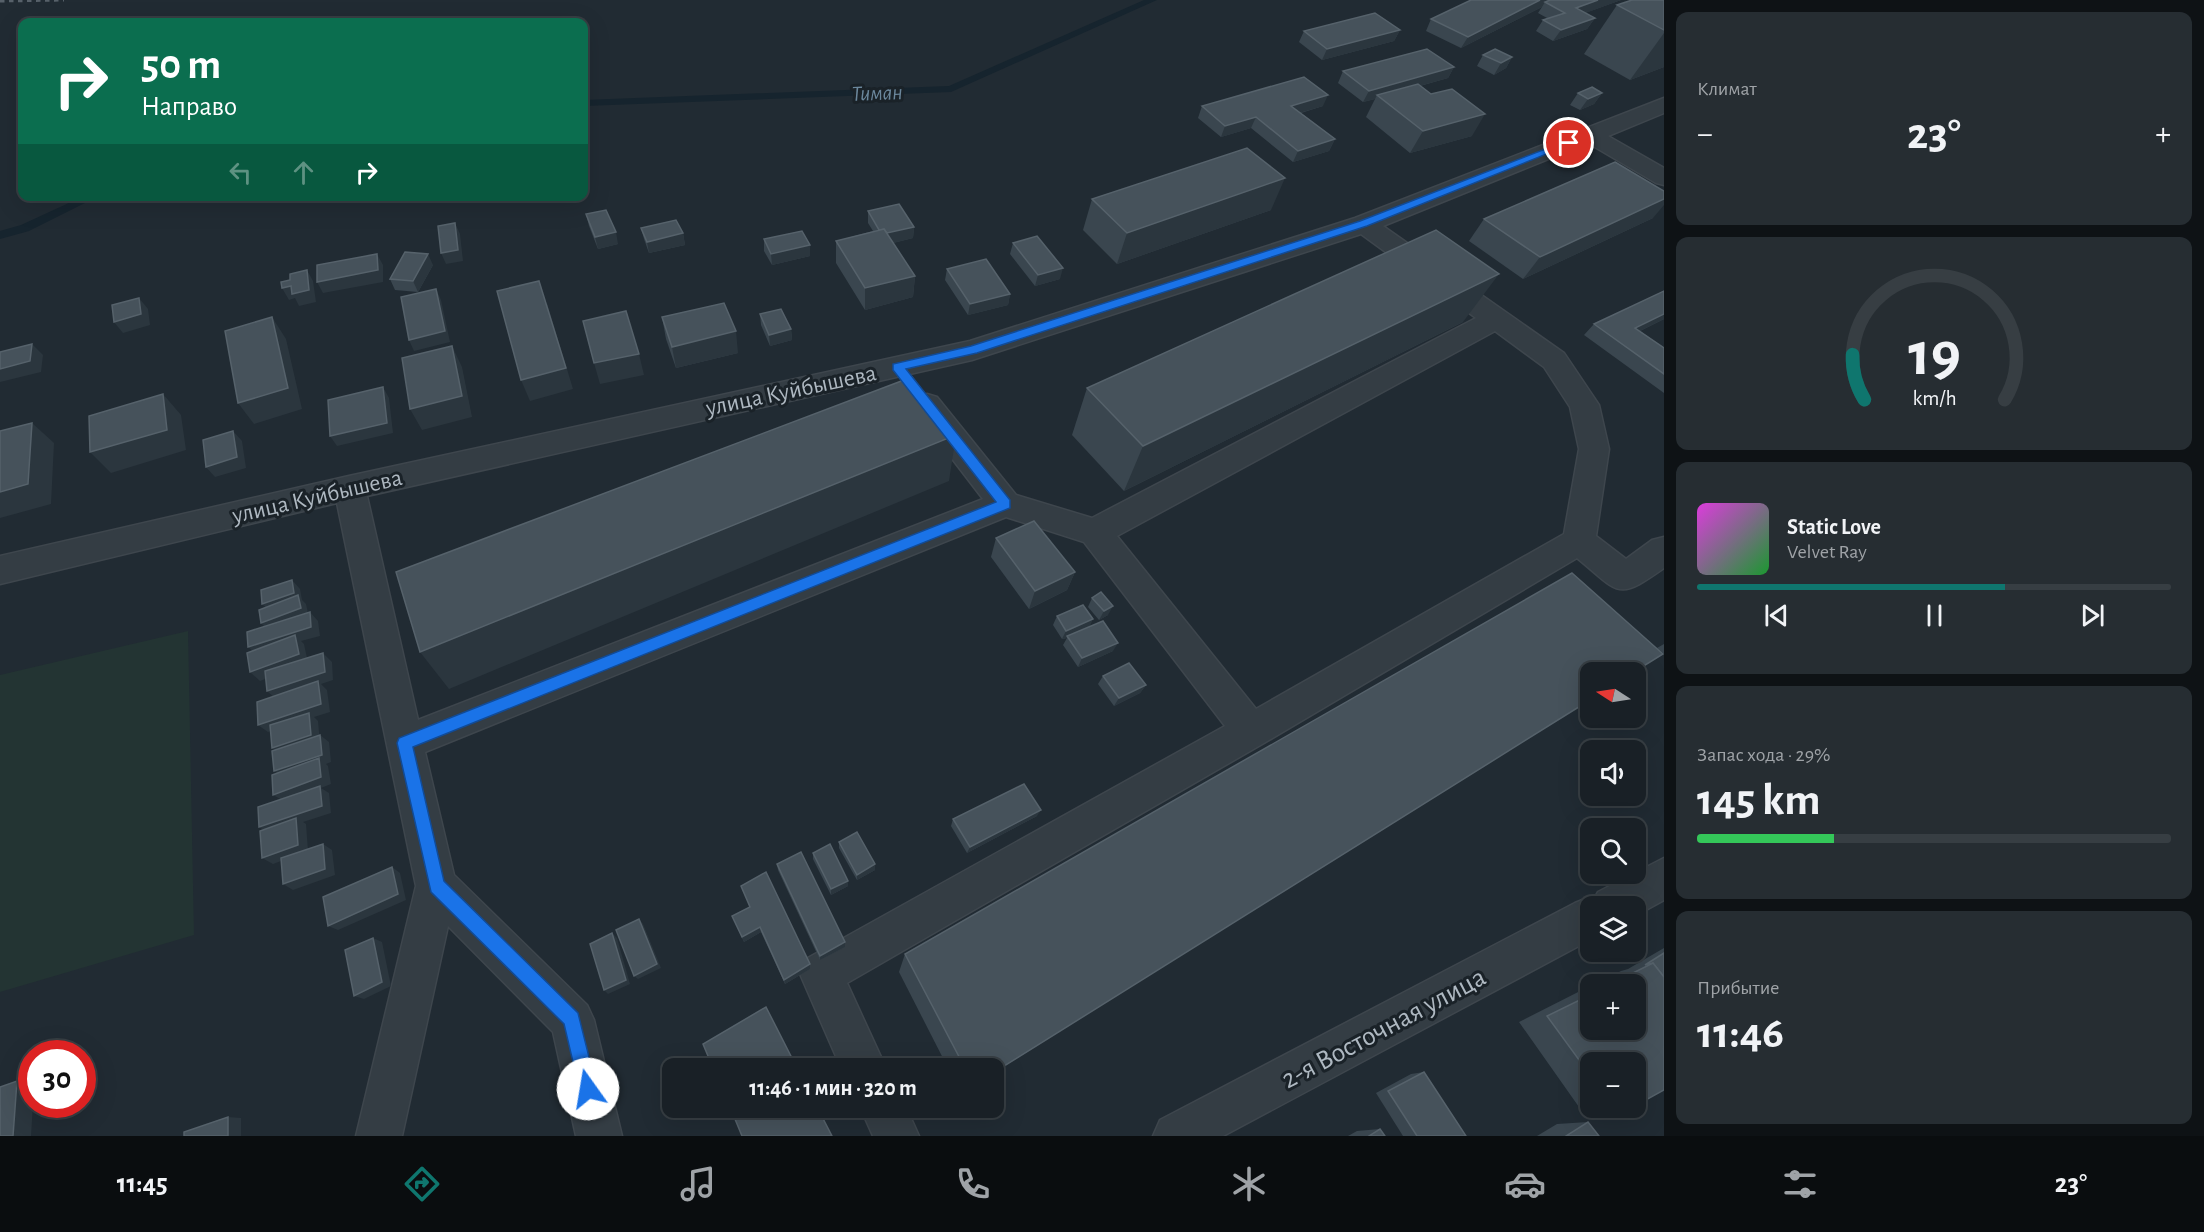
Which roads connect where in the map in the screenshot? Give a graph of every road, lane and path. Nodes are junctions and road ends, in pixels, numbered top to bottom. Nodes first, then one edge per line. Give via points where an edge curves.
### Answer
1 (1664, 105) edge
2 (1590, 135) junction
3 (1664, 178) edge
4 (1364, 224) junction
5 (1496, 320) junction
6 (897, 367) junction
7 (348, 488) junction
8 (1005, 504) junction
9 (1095, 532) junction
10 (1580, 541) junction
11 (1664, 550) edge
12 (0, 570) edge
13 (1251, 731) junction
14 (405, 743) junction
15 (1664, 879) edge
16 (436, 886) junction
17 (1631, 896) edge
18 (1580, 923) edge
19 (859, 1058) edge
20 (888, 1118) edge
21 (379, 1136) edge
22 (599, 1136) edge
23 (896, 1136) edge
24 (1176, 1136) edge

1 - 2 street, улица Куйбышева
2 - 3 street
2 - 4 street, улица Куйбышева
4 - 5 street
4 - 6 street, улица Куйбышева via 972,350
5 - 9 street
5 - 10 street via 1554,360 1584,405 1594,449
6 - 7 street, улица Куйбышева
6 - 8 street
7 - 12 street, улица Куйбышева
7 - 14 street
8 - 9 street
8 - 14 street
9 - 13 street
10 - 11 street via 1625,577
10 - 13 street
13 - 19 street via 820,974
14 - 16 street
15 - 17 street
16 - 21 street
16 - 22 street via 572,1020
18 - 24 street, 2-я Восточная улица
20 - 23 street

